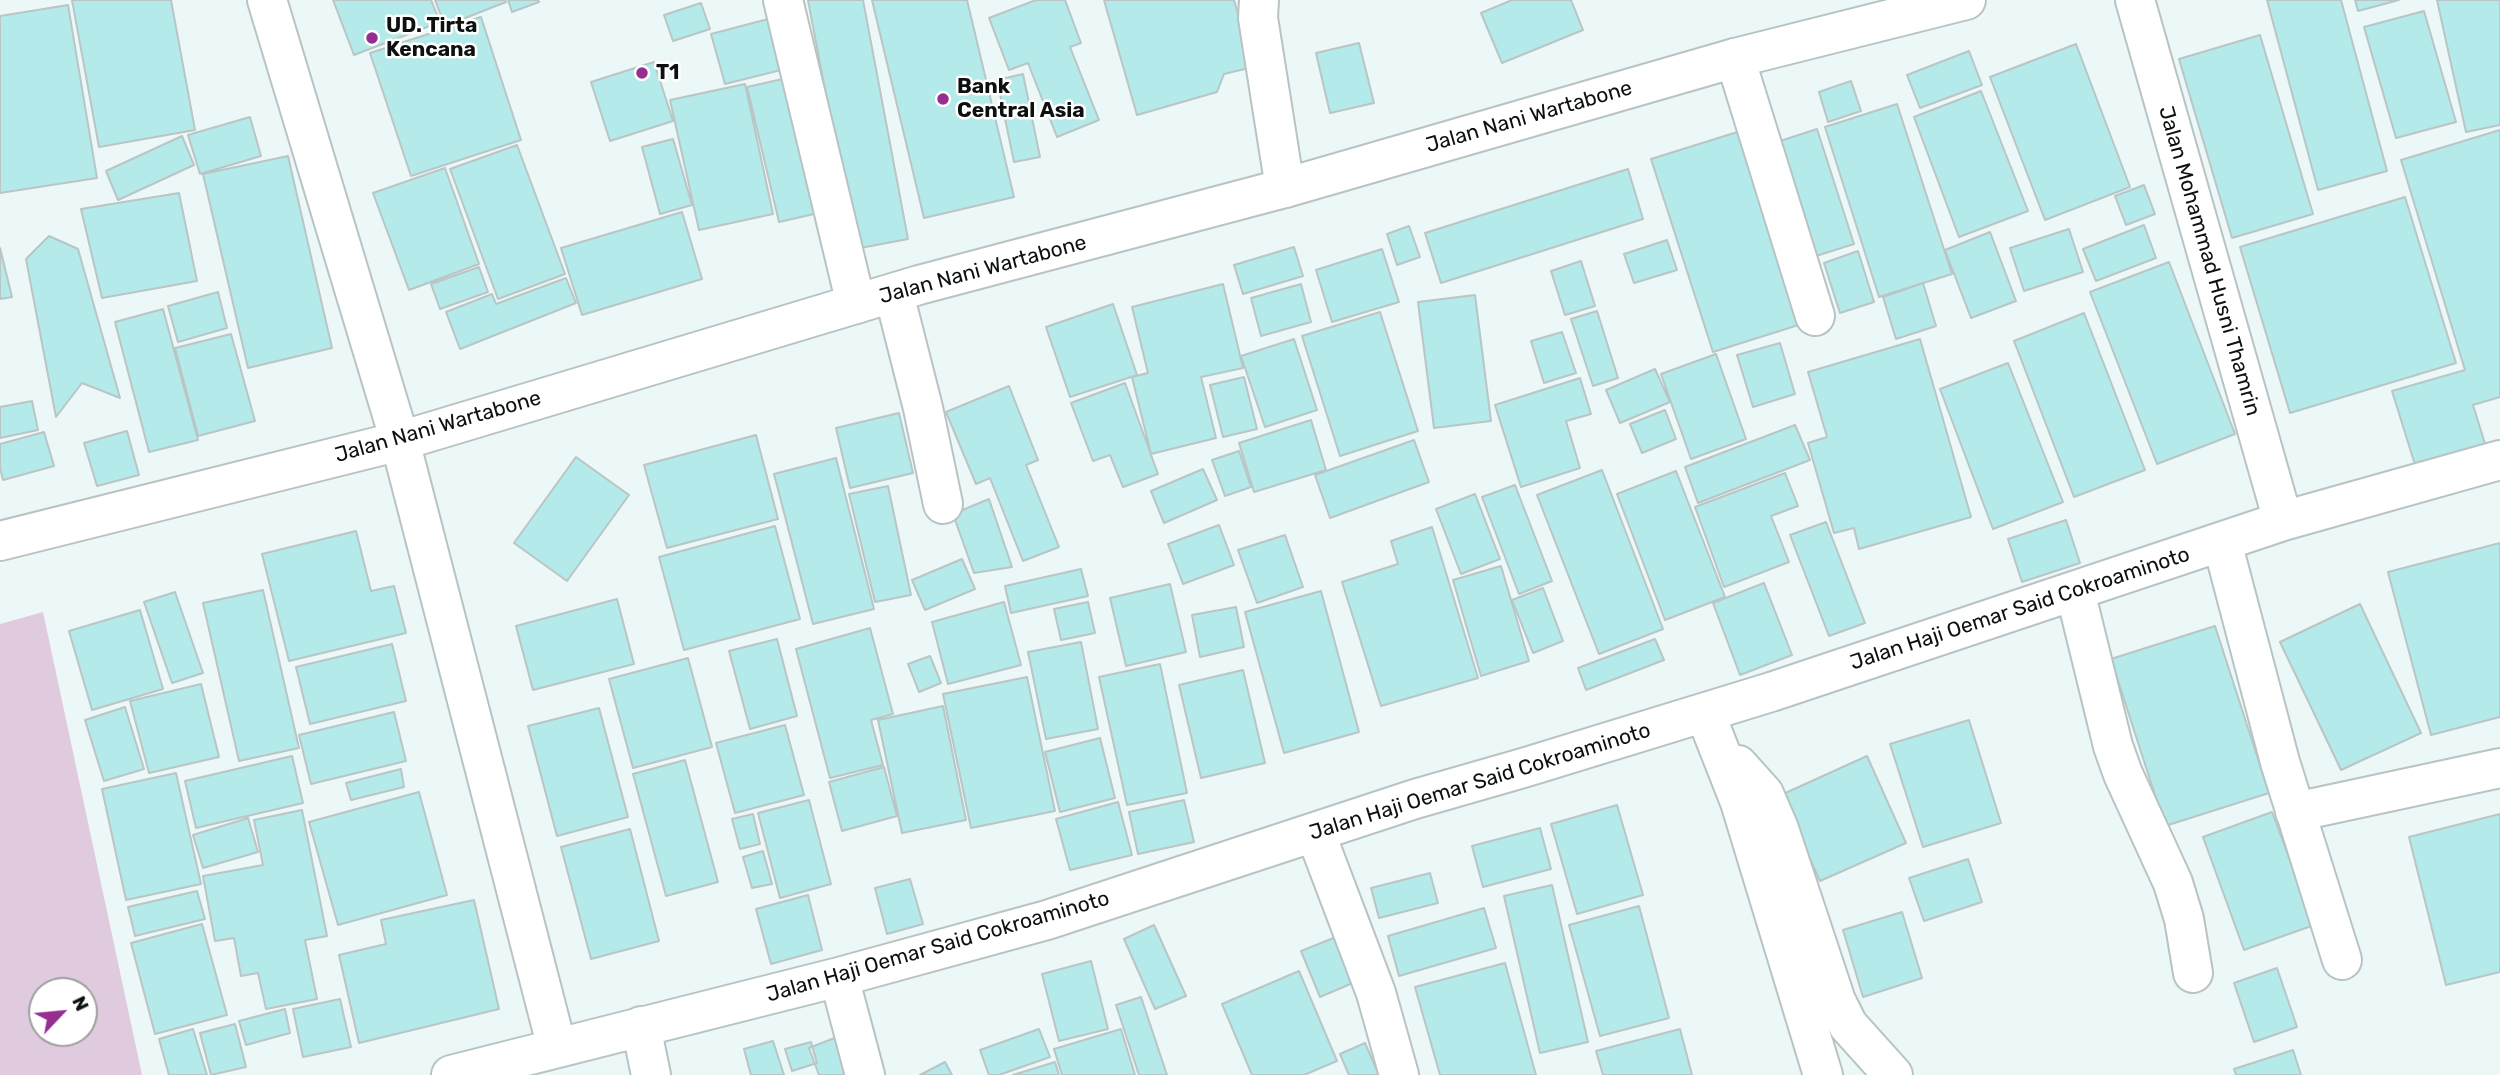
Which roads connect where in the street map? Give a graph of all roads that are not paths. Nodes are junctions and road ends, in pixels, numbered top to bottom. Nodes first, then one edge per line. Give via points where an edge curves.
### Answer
1 (267, 0) edge
2 (783, 0) edge
3 (1259, 0) edge
4 (1966, 0) edge
5 (2135, 0) edge
6 (1735, 58) junction
7 (1285, 188) junction
8 (894, 294) junction
9 (856, 304) junction
10 (1815, 316) dead end
11 (400, 441) junction
12 (2500, 460) edge
13 (943, 503) dead end
14 (2283, 521) junction
15 (0, 541) edge
16 (2222, 542) junction
17 (2075, 591) junction
18 (1705, 713) junction
19 (1722, 753) junction
20 (2500, 768) edge
21 (2295, 812) junction
22 (1315, 832) junction
23 (2342, 960) dead end
24 (2193, 973) dead end
25 (839, 976) junction
26 (640, 1027) junction
27 (535, 1060) edge
28 (451, 1075) edge
29 (651, 1075) edge
30 (865, 1075) edge
31 (1399, 1075) edge
32 (1823, 1075) edge
33 (1893, 1075) edge

1 - 11 street
2 - 9 street
3 - 7 street
4 - 6 street, Jalan Nani Wartabone
5 - 14 street, Jalan Mohammad Husni Thamrin
6 - 7 street, Jalan Nani Wartabone
6 - 10 street
7 - 8 street, Jalan Nani Wartabone
8 - 9 street, Jalan Nani Wartabone
8 - 13 street
9 - 11 street, Jalan Nani Wartabone
11 - 15 street, Jalan Nani Wartabone
11 - 27 street
12 - 14 street, Jalan Haji Oemar Said Cokroaminoto
14 - 16 street, Jalan Haji Oemar Said Cokroaminoto
16 - 17 street, Jalan Haji Oemar Said Cokroaminoto
16 - 21 street
17 - 18 street, Jalan Haji Oemar Said Cokroaminoto
17 - 24 street via 2113,746 2173,883
18 - 19 street
18 - 22 street, Jalan Haji Oemar Said Cokroaminoto
19 - 32 street
19 - 33 street via 1764,794 1836,1001 1848,1025
20 - 21 street
21 - 23 street
22 - 25 street, Jalan Haji Oemar Said Cokroaminoto via 1047,920
22 - 31 street via 1376,993
25 - 26 street, Jalan Haji Oemar Said Cokroaminoto
25 - 30 street
26 - 27 street, Jalan Haji Oemar Said Cokroaminoto
26 - 29 street
27 - 28 street, Jalan Haji Oemar Said Cokroaminoto

